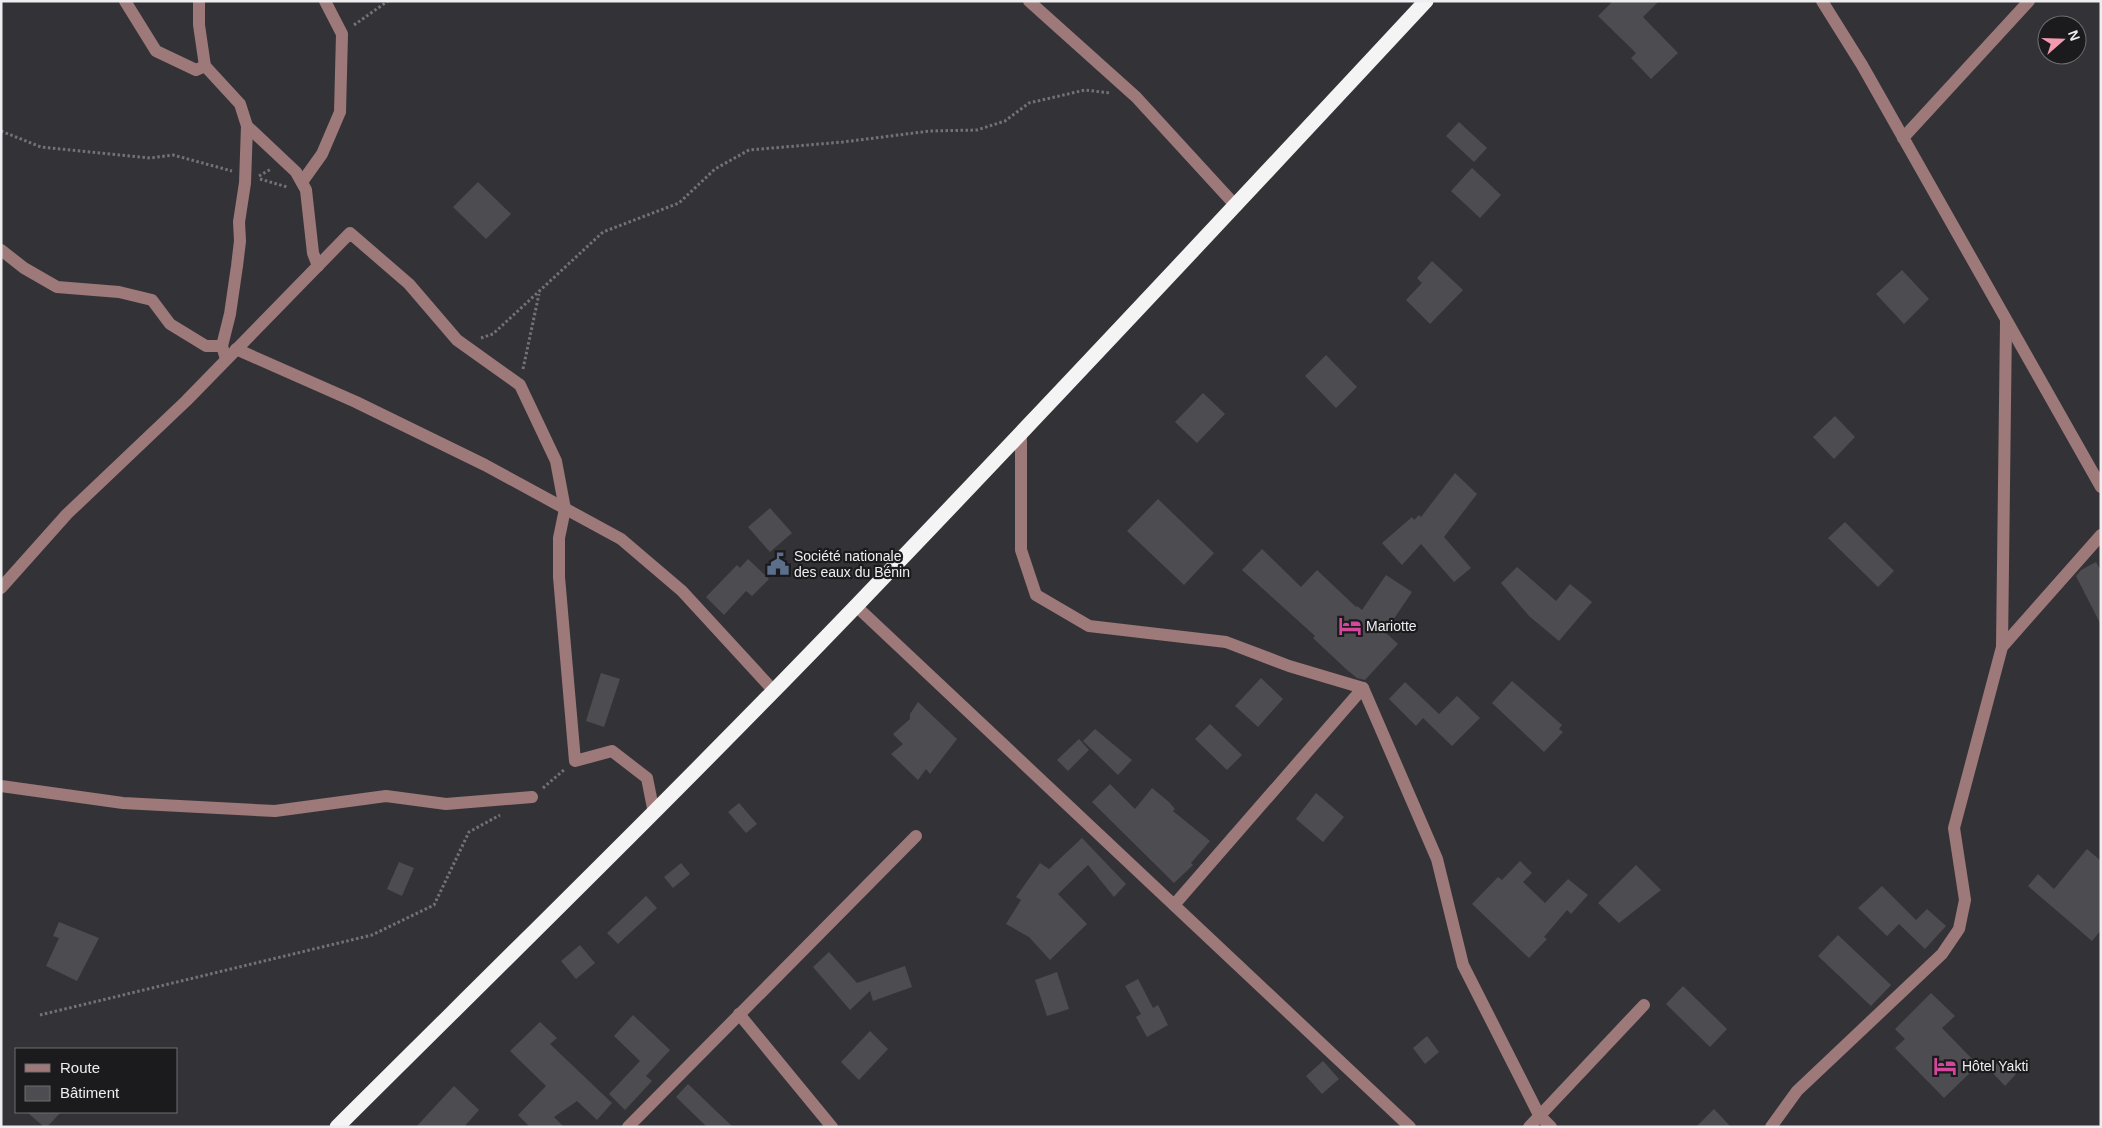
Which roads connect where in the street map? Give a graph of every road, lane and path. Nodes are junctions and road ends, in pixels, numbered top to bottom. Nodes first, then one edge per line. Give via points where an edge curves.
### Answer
1 (114, 1) edge
2 (199, 1) edge
3 (325, 1) edge
4 (388, 1) edge
5 (1029, 1) edge
6 (1426, 1) edge
7 (1822, 1) edge
8 (2028, 1) edge
9 (126, 4) edge
10 (342, 34) junction
11 (205, 66) junction
12 (1136, 97) junction
13 (247, 126) junction
14 (1, 130) edge
15 (1903, 138) junction
16 (246, 173) junction
17 (304, 186) junction
18 (1236, 206) junction
19 (1, 250) edge
20 (318, 266) junction
21 (539, 293) junction
22 (2006, 322) junction
23 (461, 344) junction
24 (222, 346) junction
25 (236, 350) junction
26 (226, 360) junction
27 (520, 385) junction
28 (1020, 433) junction
29 (2101, 487) edge
30 (565, 509) junction
31 (2101, 535) edge
32 (1, 588) edge
33 (856, 606) junction
34 (2002, 647) junction
35 (1363, 688) junction
36 (773, 690) junction
37 (575, 761) junction
38 (1, 786) edge
39 (532, 798) joint
40 (509, 811) dead end
41 (654, 813) junction
42 (916, 836) dead end
43 (1174, 905) junction
44 (1644, 1005) dead end
45 (739, 1014) junction
46 (40, 1015) dead end
47 (1540, 1115) junction
48 (337, 1127) edge
49 (628, 1127) edge
50 (832, 1127) edge
51 (1410, 1127) edge
52 (1529, 1127) edge
53 (1551, 1127) edge
54 (1771, 1127) edge

1 - 9 street
2 - 11 street
3 - 10 street
4 - 10 path
5 - 12 street
6 - 18 highway
7 - 15 street
8 - 15 street
9 - 11 street via 156,52 196,70
10 - 17 street via 340,112
11 - 13 street via 240,104
12 - 18 street
12 - 21 path via 1085,90 1029,103 1005,121 977,130 930,131 749,150 715,169 680,203 603,232
13 - 16 street
13 - 17 street via 296,172
14 - 16 path via 41,147 150,158 173,155
15 - 22 street
16 - 17 path via 277,186
16 - 24 street via 239,222 238,266
17 - 20 street via 313,253
18 - 28 highway
19 - 24 street via 57,287 119,292 152,300 170,324 206,346
20 - 23 street via 350,233 409,284
20 - 25 street
21 - 23 path via 494,334
21 - 27 path
22 - 29 street
22 - 34 street
23 - 27 street
24 - 26 street
25 - 26 street
25 - 30 street via 364,406 485,465
26 - 32 street via 67,514
27 - 30 street via 556,461
28 - 33 highway
28 - 35 street via 1021,550 1036,595 1089,626 1226,642 1289,666
30 - 36 street via 620,539 682,591
30 - 37 street via 559,538 559,577
31 - 34 street
33 - 36 highway
33 - 43 street
34 - 54 street via 1954,828 1965,900 1959,929 1942,954 1797,1091
35 - 43 street
35 - 47 street via 1437,859 1463,965
36 - 41 highway
37 - 39 path
37 - 41 street via 612,751 647,778
38 - 39 street via 124,803 275,810 386,796 446,804
40 - 46 path via 469,832 434,905 372,935
41 - 48 highway
42 - 45 street
43 - 51 street
44 - 47 street
45 - 49 street
45 - 50 street
47 - 52 street
47 - 53 street

